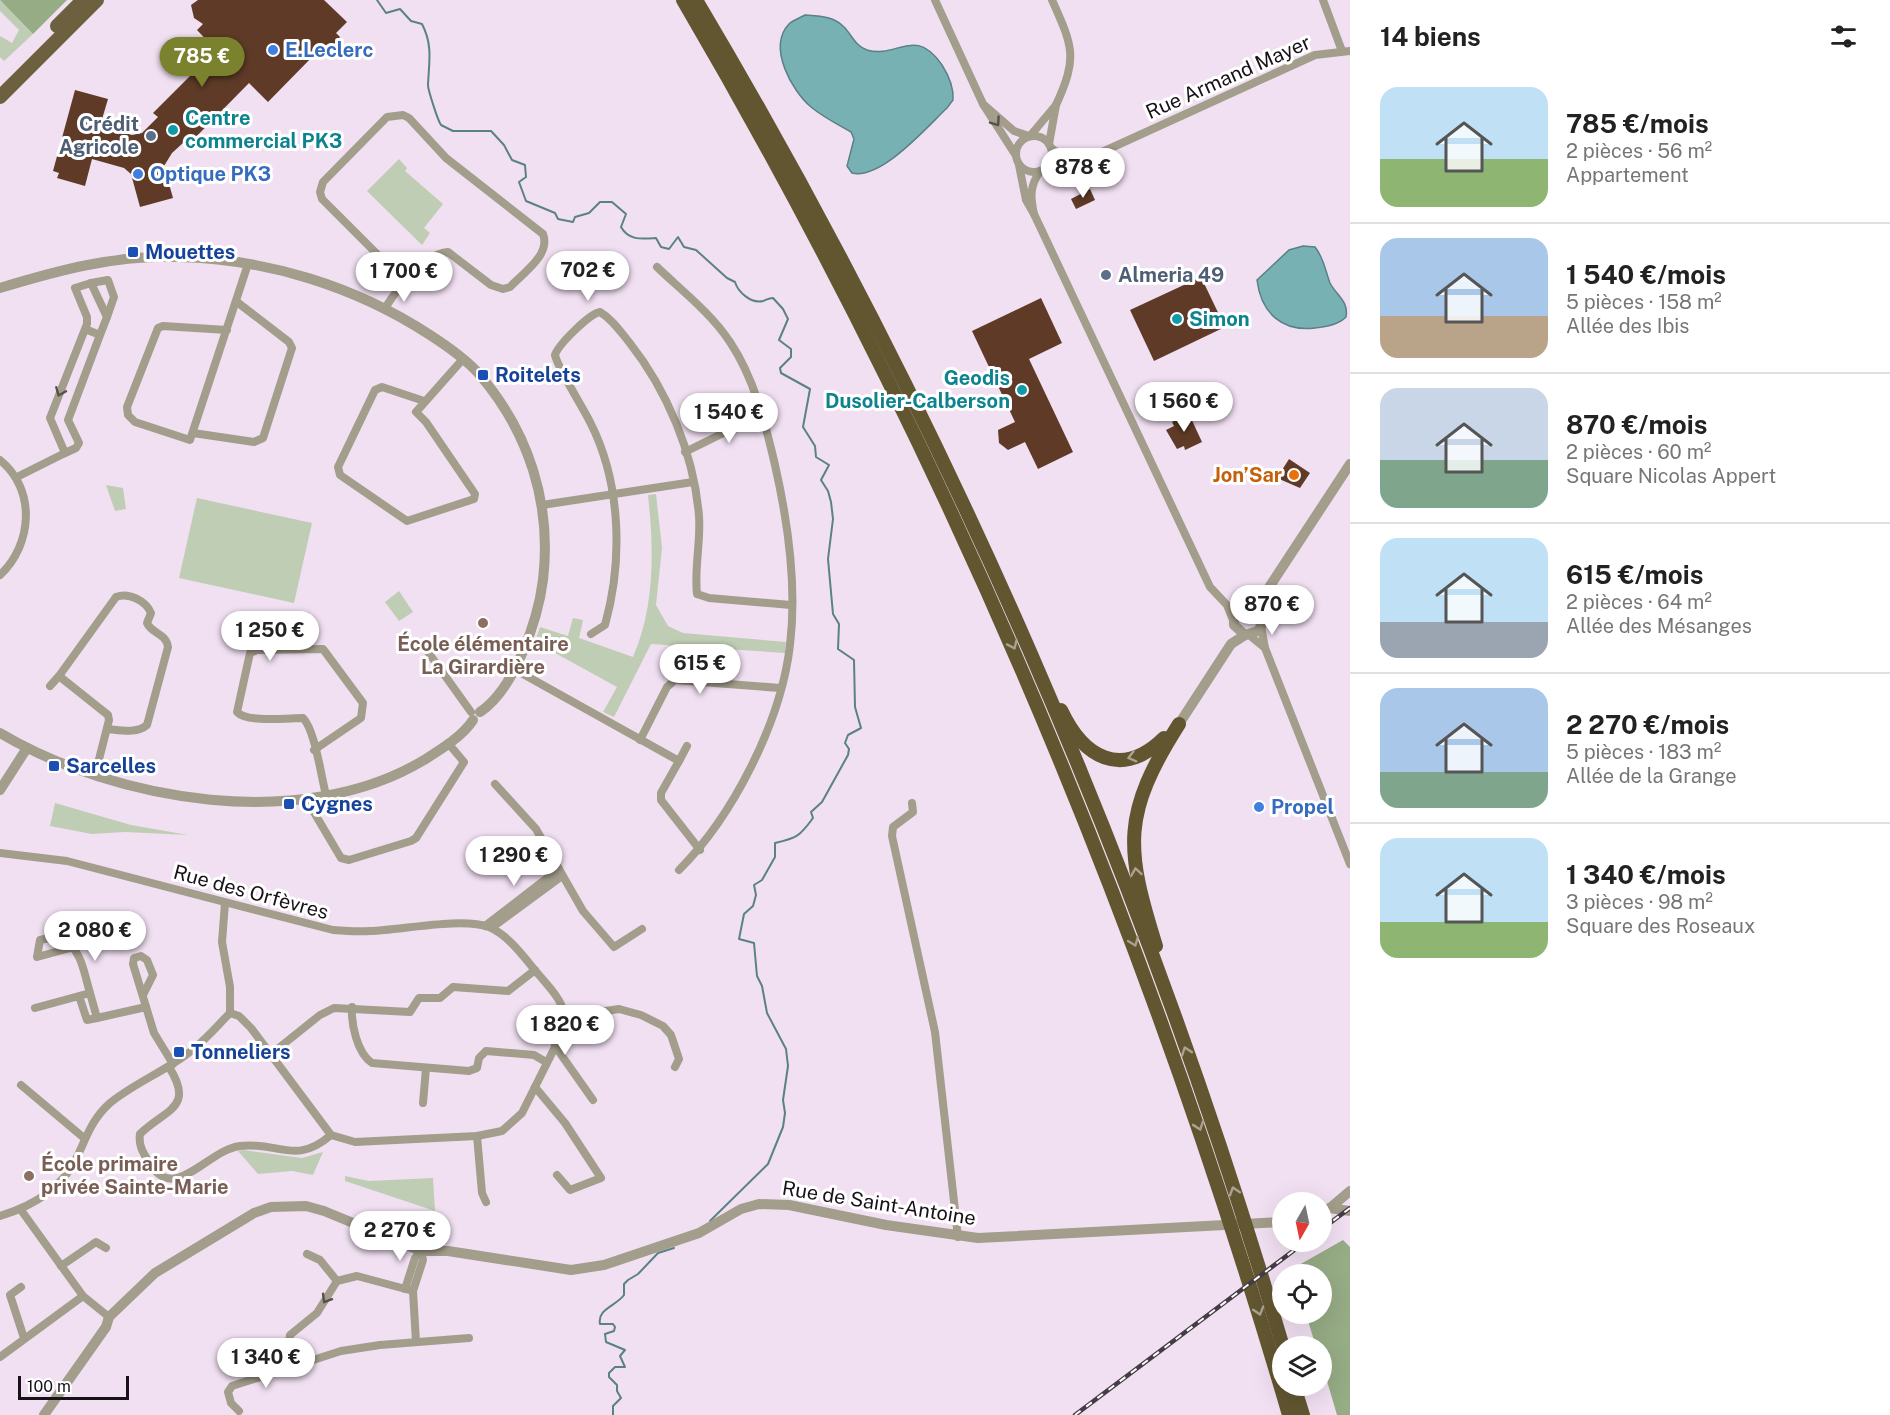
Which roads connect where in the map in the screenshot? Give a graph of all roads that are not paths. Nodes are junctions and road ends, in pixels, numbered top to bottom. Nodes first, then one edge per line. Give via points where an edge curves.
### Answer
1 (83, 0) edge
2 (97, 0) edge
3 (673, 0) edge
4 (683, 0) edge
5 (696, 0) edge
6 (935, 0) edge
7 (1052, 0) edge
8 (1323, 0) edge
9 (1346, 51) edge
10 (723, 67) junction
11 (0, 84) edge
12 (0, 97) edge
13 (983, 104) junction
14 (1056, 105) junction
15 (1029, 136) junction
16 (1050, 146) junction
17 (1016, 154) junction
18 (1089, 158) junction
19 (1019, 165) junction
20 (1043, 169) junction
21 (1034, 214) junction
22 (249, 264) junction
23 (657, 267) dead end
24 (405, 282) junction
25 (91, 283) junction
26 (0, 288) edge
27 (237, 302) junction
28 (385, 308) junction
29 (107, 317) junction
30 (85, 329) junction
31 (227, 330) junction
32 (100, 335) junction
33 (463, 359) junction
34 (424, 401) junction
35 (762, 414) junction
36 (191, 437) junction
37 (686, 452) junction
38 (65, 453) junction
39 (0, 460) edge
40 (1350, 464) edge
41 (17, 477) junction
42 (693, 482) junction
43 (612, 494) junction
44 (542, 505) junction
45 (0, 575) edge
46 (1264, 595) junction
47 (791, 604) junction
48 (1227, 605) junction
49 (1246, 607) junction
50 (1261, 620) junction
51 (1234, 624) junction
52 (591, 634) dead end
53 (1247, 635) junction
54 (1231, 644) junction
55 (423, 645) dead end
56 (1264, 648) junction
57 (1029, 653) junction
58 (514, 669) junction
59 (59, 676) junction
60 (50, 686) dead end
61 (780, 688) junction
62 (475, 714) junction
63 (1179, 724) junction
64 (107, 729) junction
65 (0, 733) edge
66 (640, 740) junction
67 (448, 742) junction
68 (687, 746) dead end
69 (27, 748) junction
70 (314, 750) junction
71 (679, 761) junction
72 (95, 775) junction
73 (495, 784) dead end
74 (0, 790) edge
75 (326, 795) junction
76 (309, 798) junction
77 (912, 803) dead end
78 (700, 850) junction
79 (0, 853) edge
80 (1350, 864) edge
81 (679, 870) dead end
82 (561, 872) junction
83 (225, 903) junction
84 (488, 927) junction
85 (642, 929) dead end
86 (74, 947) dead end
87 (535, 970) junction
88 (90, 993) junction
89 (143, 995) dead end
90 (79, 996) junction
91 (146, 1007) junction
92 (352, 1007) junction
93 (35, 1008) dead end
94 (1172, 1009) junction
95 (230, 1013) junction
96 (565, 1017) junction
97 (97, 1018) junction
98 (555, 1046) junction
99 (270, 1055) junction
100 (546, 1062) junction
101 (171, 1065) junction
102 (675, 1067) dead end
103 (426, 1068) junction
104 (21, 1085) dead end
105 (535, 1087) junction
106 (593, 1100) dead end
107 (423, 1103) dead end
108 (331, 1135) junction
109 (477, 1136) junction
110 (84, 1138) junction
111 (557, 1175) dead end
112 (1350, 1191) edge
113 (486, 1202) dead end
114 (1332, 1204) edge
115 (21, 1210) junction
116 (1332, 1210) edge
117 (1350, 1211) edge
118 (0, 1216) edge
119 (1272, 1223) edge
120 (958, 1237) junction
121 (106, 1248) dead end
122 (421, 1251) junction
123 (307, 1254) dead end
124 (62, 1266) junction
125 (337, 1281) junction
126 (21, 1287) dead end
127 (409, 1290) junction
128 (83, 1296) junction
129 (110, 1317) junction
130 (1280, 1336) edge
131 (24, 1338) junction
132 (469, 1338) dead end
133 (416, 1342) junction
134 (0, 1357) edge
135 (292, 1367) junction
136 (1297, 1396) edge
137 (239, 1411) dead end
138 (44, 1415) edge
139 (1289, 1415) edge
140 (1303, 1415) edge

1 - 11 main road
2 - 12 main road
3 - 10 highway via 711,61
4 - 10 highway
5 - 57 highway via 787,160 888,352
6 - 13 street
7 - 14 street via 1070,42 1072,59 1069,77
8 - 9 street
9 - 18 street, Rue Armand Mayer via 1315,55
10 -> 139 highway via 882,367 965,538 1035,697 1158,1008 1237,1243
13 - 15 street via 1014,131
13 -> 17 street
14 - 15 street
14 - 16 street
15 - 16 street via 1041,137
15 - 17 street via 1019,143
16 - 18 street via 1065,157
16 - 20 street via 1051,159
17 - 19 street
18 - 20 street, Rue Armand Mayer
19 - 20 street via 1029,171
19 - 21 street via 1026,200
20 - 21 street via 1032,182
21 - 48 street via 1210,587
22 - 26 street via 189,257 117,260 53,271
22 - 27 street
22 - 28 street via 324,283
23 - 35 street via 730,341
24 - 24 street via 432,256 448,252 491,285 510,287 542,253 546,241 543,234 446,158 409,118 394,114 330,175 320,192 322,199
24 - 28 street
25 - 29 street
25 - 29 street via 108,280 114,297
25 - 30 street via 75,288 87,317
27 - 31 street
27 - 36 street via 290,342 292,348 263,438 254,442
28 - 33 street
29 - 32 street
30 - 32 street
30 -> 38 street via 50,417
31 - 36 street
31 - 36 street via 158,328 127,407 135,422
32 - 38 street via 68,420 79,443
33 - 34 street
33 - 44 street via 485,382 518,431 531,459
34 - 34 street via 416,412 475,494 474,499 407,521 340,475 338,467 375,390 382,387
35 - 37 street
35 - 47 street via 784,513
37 - 42 street
37 - 43 street via 667,404 644,362 606,315 594,313 555,355 593,428
38 - 41 street
39 - 41 street
40 - 46 street
41 - 45 street via 26,513 25,531 21,548
42 - 43 street
42 - 47 street via 699,514 697,594
43 - 44 street
43 - 52 street via 616,544 611,606 605,625
44 - 58 street via 542,591
46 - 49 street
46 - 50 street
47 - 61 street via 790,648
48 - 49 street
48 - 51 street
49 - 50 street
49 - 51 street via 1237,612
50 - 53 street via 1255,634
50 - 56 street
51 - 53 street
51 - 54 street
53 - 54 street
53 - 56 street
54 - 63 street
55 - 62 street
56 - 80 street
63 -> 57 highway via 1153,749 1132,758 1111,759 1093,752 1077,738 1037,659
57 - 94 highway
58 - 62 street via 499,692
58 - 66 street
59 - 60 street
59 - 64 street via 108,715
59 - 64 street via 116,597 131,596 148,607 148,627 164,637 168,647 147,725 133,731
61 - 66 street via 675,680 667,687
61 - 78 street via 749,771
62 - 67 street
94 -> 63 highway via 1173,996 1139,890 1133,843 1144,785
64 - 72 street
65 - 69 street
66 - 71 street
67 - 75 street via 387,779
67 - 76 street via 464,762 411,841 346,860 338,854
68 - 71 street
69 - 72 street
69 - 74 street
70 - 70 street via 308,723 303,718 250,718 237,712 250,653 323,649 363,703 361,718
70 - 75 street
71 - 78 street via 661,800
72 - 76 street via 196,798
73 - 82 street via 536,829
75 - 76 street
77 - 120 street via 913,812 893,827 892,836 934,1032
78 - 81 street
79 - 83 street, Rue des Orfèvres via 67,861
82 - 84 street
82 - 85 street via 583,911 614,947
83 - 84 street, Rue des Orfèvres via 333,930 368,932 456,924
83 - 95 street via 222,942
84 - 87 street via 507,940
86 - 88 street
87 - 92 street via 508,991 453,987 440,998 419,998 410,1012
87 - 96 street via 560,1000
88 - 90 street
88 - 97 street
89 - 91 street
90 - 93 street
90 - 97 street via 87,1020
91 - 97 street
91 - 101 street
92 - 99 street via 334,1008 320,1015
92 - 103 street via 351,1018 366,1059 372,1063
130 -> 94 highway
95 - 99 street via 251,1028
95 - 101 street
96 - 98 street
96 - 102 street via 618,1009 641,1015 663,1026 671,1035 679,1059
98 - 100 street
98 - 106 street
99 - 108 street
100 - 103 street via 534,1055 486,1052 479,1058 477,1068 469,1071
100 - 105 street
101 - 108 street via 181,1098 140,1134 139,1142 161,1177 180,1178 223,1149 258,1146 299,1153 313,1149
101 - 110 street via 111,1102 95,1118
103 - 107 street
104 - 110 street
105 - 109 street via 513,1124 502,1131
105 - 111 street via 565,1123 601,1178 570,1190
108 - 109 street via 355,1142
109 - 113 street
110 - 115 street via 67,1175
112 - 114 street
115 - 118 street
115 - 124 street
116 - 117 street
119 - 120 street, Rue de Saint-Antoine
120 - 122 street, Rue de Saint-Antoine via 767,1203 741,1209 699,1233 585,1269 559,1269 460,1252
121 - 124 street via 96,1242
122 - 127 street via 423,1260
122 - 129 street, Rue de Saint-Antoine via 324,1211 306,1206 271,1207 169,1262
123 - 125 street via 320,1260
124 - 128 street
125 - 127 street via 357,1276
125 -> 135 street via 317,1312 290,1335 287,1343
126 - 131 street via 10,1295
127 - 133 street
128 - 129 street
128 - 131 street
129 - 138 street, Rue de Saint-Antoine
131 - 134 street
132 - 133 street
133 - 135 street via 341,1351
135 - 137 street via 229,1388 231,1403
136 - 140 highway

